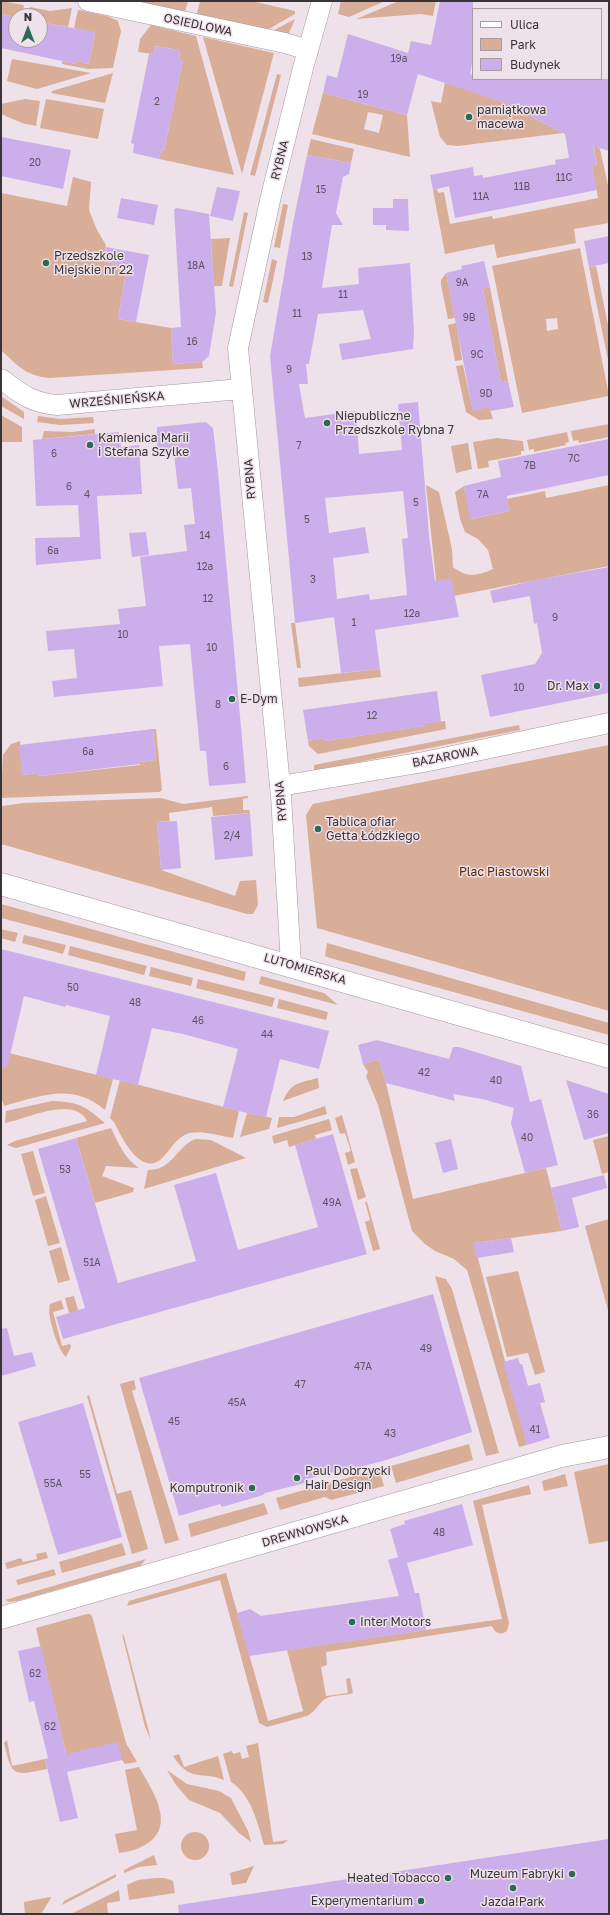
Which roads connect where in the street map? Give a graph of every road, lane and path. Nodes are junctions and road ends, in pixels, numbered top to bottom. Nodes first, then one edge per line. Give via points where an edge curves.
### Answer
1 (88, 1) edge
2 (322, 1) edge
3 (308, 50) junction
4 (1, 379) edge
5 (241, 389) junction
6 (609, 723) edge
7 (280, 786) junction
8 (1, 884) edge
9 (291, 965) junction
10 (609, 1056) edge
11 (609, 1447) edge
12 (1, 1618) edge

1 - 3 street, OSIEDLOWA
2 - 3 street, RYBNA
3 - 5 street, RYBNA via 243,318 238,348
4 - 5 street, WRZEŚNIEŃSKA via 30,400 57,405
5 - 7 street, RYBNA
6 - 7 street, BAZAROWA via 424,762
7 - 9 street, RYBNA
8 - 9 main road, LUTOMIERSKA
9 - 10 main road, LUTOMIERSKA
11 - 12 main road, DREWNOWSKA via 562,1456

